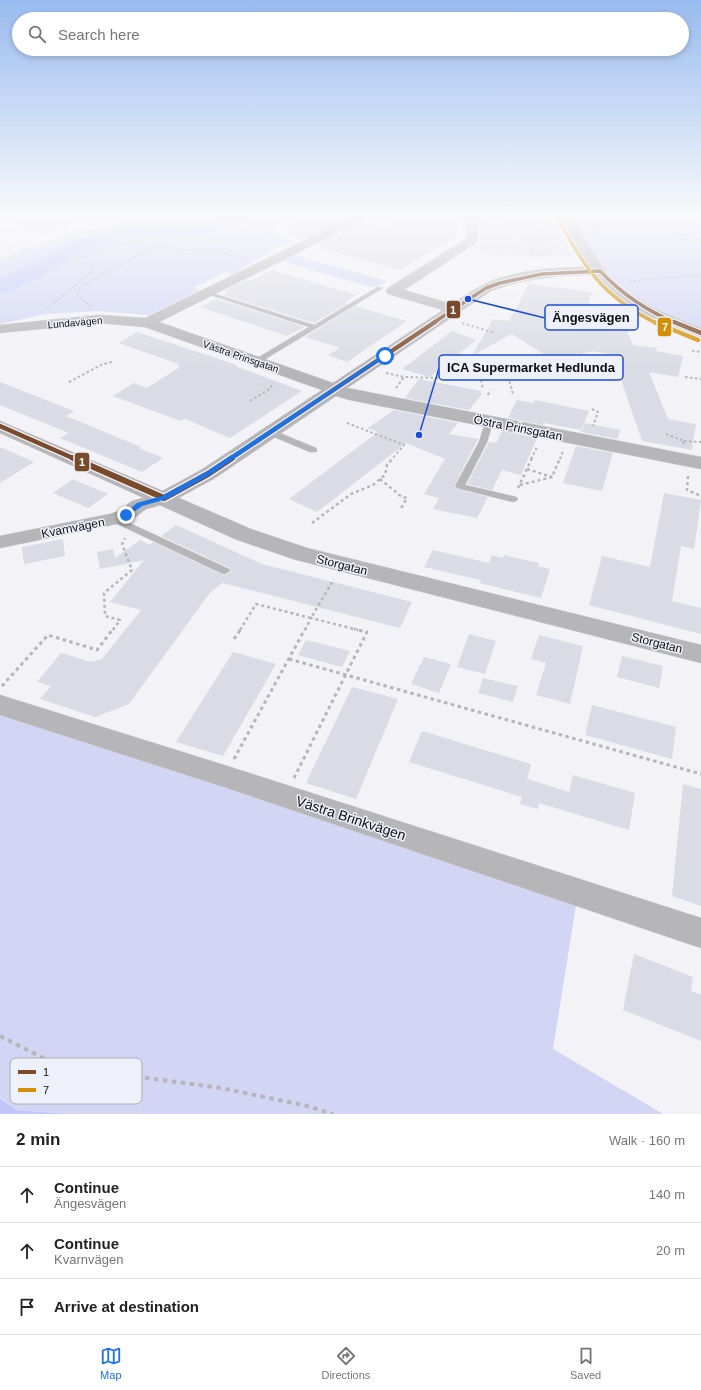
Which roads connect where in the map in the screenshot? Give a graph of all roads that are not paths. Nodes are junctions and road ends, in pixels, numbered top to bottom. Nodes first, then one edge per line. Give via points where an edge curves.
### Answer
1 (260, 267) edge
2 (430, 267) edge
3 (597, 267) edge
4 (600, 271) junction
5 (380, 288) dead end
6 (207, 293) junction
7 (454, 314) junction
8 (147, 323) junction
9 (315, 326) junction
10 (0, 329) edge
11 (701, 333) edge
12 (262, 364) junction
13 (335, 390) junction
14 (488, 422) junction
15 (0, 426) edge
16 (270, 432) junction
17 (313, 450) dead end
18 (695, 468) edge
19 (164, 498) junction
20 (513, 499) dead end
21 (123, 523) junction
22 (0, 542) edge
23 (225, 571) dead end
24 (701, 654) edge
25 (0, 705) edge
26 (701, 933) edge

1 - 6 street
2 - 7 street via 393,291
3 - 4 street
4 - 7 street, Kvarnvägen via 547,273 513,278 486,288
4 - 11 street via 607,282 627,298 662,317
5 - 9 lane
6 - 8 street
6 - 9 lane
7 - 13 street, Kvarnvägen
8 - 10 street, Lundavägen via 99,318
8 - 12 street, Västra Prinsgatan
9 - 12 lane
12 - 13 street, Västra Prinsgatan
13 - 14 street, Östra Prinsgatan via 372,402
13 - 16 street, Kvarnvägen
14 - 18 street, Östra Prinsgatan
14 - 20 lane via 483,442 460,486
15 - 19 street, Storgatan
16 - 17 lane
16 - 19 street, Kvarnvägen via 208,474
19 - 21 street, Kvarnvägen via 139,504 126,515
19 - 24 street, Storgatan via 243,534 308,556
21 - 22 street, Kvarnvägen
21 - 23 lane
25 - 26 street, Västra Brinkvägen

